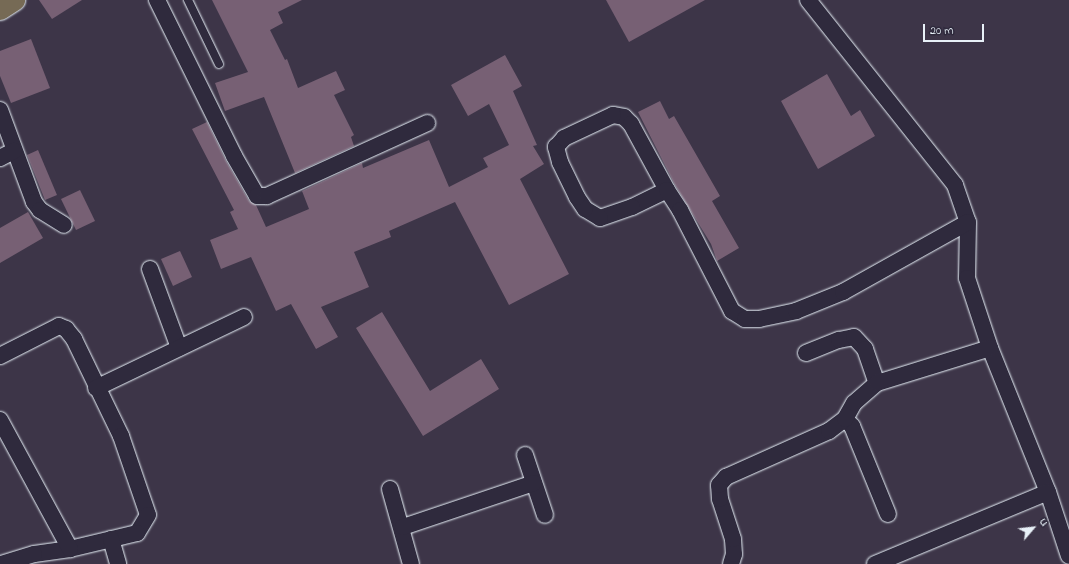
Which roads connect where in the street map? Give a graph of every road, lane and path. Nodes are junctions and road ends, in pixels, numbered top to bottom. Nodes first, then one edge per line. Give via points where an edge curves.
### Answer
1 (14, 0) edge
2 (157, 0) edge
3 (188, 0) edge
4 (808, 0) edge
5 (0, 9) edge
6 (219, 64) dead end
7 (0, 110) edge
8 (427, 124) dead end
9 (7, 154) edge
10 (667, 190) junction
11 (968, 222) junction
12 (64, 225) dead end
13 (150, 269) dead end
14 (244, 317) dead end
15 (179, 348) junction
16 (990, 348) junction
17 (806, 354) dead end
18 (0, 356) edge
19 (877, 383) junction
20 (96, 388) junction
21 (0, 420) edge
22 (845, 420) junction
23 (525, 455) dead end
24 (534, 483) junction
25 (390, 489) dead end
26 (1048, 492) junction
27 (888, 514) dead end
28 (544, 515) dead end
29 (403, 527) junction
30 (111, 539) junction
31 (70, 549) junction
32 (1069, 556) edge
33 (35, 559) edge
34 (1, 564) edge
35 (118, 564) edge
36 (411, 564) edge
37 (731, 564) edge
38 (875, 564) edge

1 - 5 highway
2 - 8 street via 234,156 257,196 267,196
3 - 6 lane
4 - 11 street via 955,185
7 - 9 street
9 - 12 street via 40,210
10 - 10 street via 611,216 596,216 585,209 577,197 560,162 556,147 564,138 613,114 624,117 631,124
10 - 11 street via 732,311 745,319 759,319 796,311 843,292
11 - 16 street via 967,278
13 - 15 street
14 - 15 street
15 - 20 street
16 - 19 street
16 - 26 street
17 - 19 street via 839,340 854,337 865,349
18 - 20 street via 59,326 74,339
19 - 22 street via 854,403
20 - 30 street via 121,436 148,508 144,524 137,533
21 - 31 street
22 - 27 street via 852,426
22 - 37 street via 830,431 726,477 719,485 720,500 732,539 734,554
23 - 24 street
24 - 28 street
24 - 29 street
25 - 29 street
26 - 32 street
26 - 38 street
29 - 36 street
30 - 31 street
30 - 35 street
31 - 33 street
33 - 34 street

